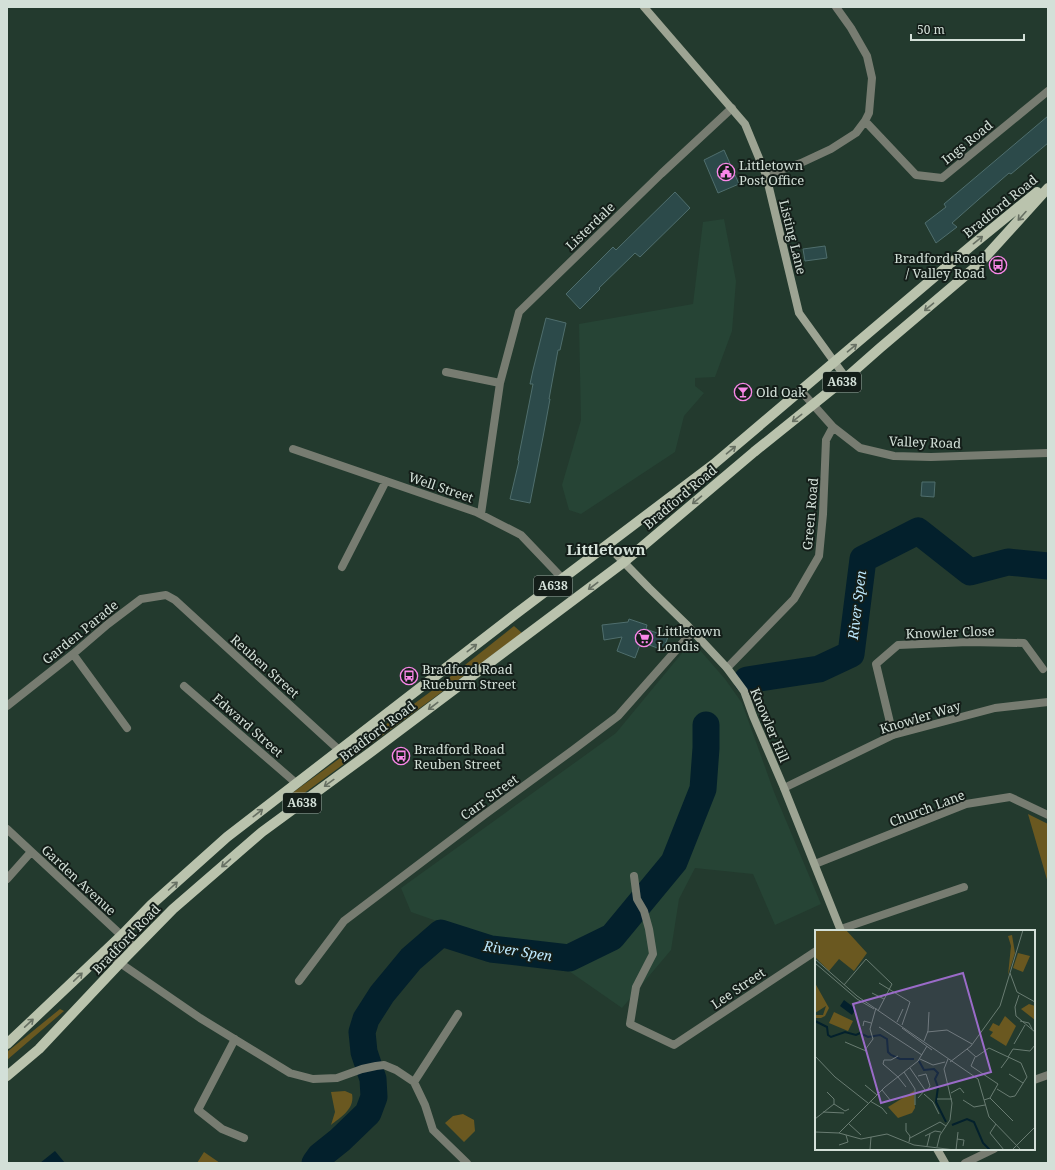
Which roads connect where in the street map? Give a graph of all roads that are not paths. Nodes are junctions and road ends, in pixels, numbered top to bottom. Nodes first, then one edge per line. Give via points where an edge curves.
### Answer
1 (644, 7) edge
2 (836, 7) edge
3 (1048, 91) edge
4 (732, 108) junction
5 (864, 121) junction
6 (766, 175) junction
7 (1048, 183) edge
8 (1048, 188) edge
9 (834, 363) junction
10 (446, 372) dead end
11 (846, 378) junction
12 (500, 383) junction
13 (801, 391) junction
14 (814, 405) junction
15 (833, 427) junction
16 (293, 449) dead end
17 (1048, 453) edge
18 (386, 481) junction
19 (481, 514) junction
20 (607, 545) junction
21 (624, 562) junction
22 (342, 566) dead end
23 (562, 578) junction
24 (175, 600) joint
25 (693, 631) junction
26 (73, 654) junction
27 (727, 668) junction
28 (1043, 668) dead end
29 (184, 686) dead end
30 (1048, 702) edge
31 (7, 706) edge
32 (127, 728) dead end
33 (893, 735) junction
34 (339, 750) junction
35 (296, 783) junction
36 (784, 788) junction
37 (1048, 815) edge
38 (7, 829) edge
39 (31, 852) junction
40 (815, 864) junction
41 (634, 876) dead end
42 (7, 879) edge
43 (964, 887) dead end
44 (841, 930) edge
45 (121, 936) junction
46 (135, 948) junction
47 (104, 951) junction
48 (815, 952) edge
49 (120, 963) junction
50 (299, 981) dead end
51 (458, 1014) dead end
52 (235, 1040) junction
53 (7, 1044) edge
54 (1048, 1075) edge
55 (7, 1076) edge
56 (1035, 1080) edge
57 (414, 1082) junction
58 (244, 1138) dead end
59 (938, 1150) edge
60 (992, 1150) edge
61 (467, 1163) edge
62 (945, 1163) edge
63 (965, 1163) edge

1 - 4 street, Listing Lane
2 - 5 street via 867,56 872,78 868,113
3 - 5 street, Ings Road via 942,178 916,175
4 - 6 street, Listing Lane via 745,124
4 - 12 street, Listerdale via 519,312
5 - 6 street via 856,133 831,149
6 - 9 street, Listing Lane via 799,313
9 -> 7 main road, Bradford Road / A638
8 -> 11 main road, Bradford Road / A638 via 979,264
9 - 11 street, Listing Lane
9 - 13 main road, Bradford Road / A638
10 - 12 street
11 - 14 main road, Bradford Road / A638
12 - 19 street, Listerdale
13 - 14 street, Valley Road
20 -> 13 main road, Bradford Road / A638 via 714,464
14 - 15 street, Valley Road
14 -> 21 main road, Bradford Road / A638
15 - 17 street, Valley Road via 860,448 894,456
15 - 27 street, Green Road via 826,440 819,556 794,599
16 - 18 street, Well Street
18 - 19 street, Well Street
18 - 22 street
19 - 23 street, Well Street via 521,535
20 - 21 street, Knowler Hill
20 - 23 main road, Bradford Road / A638
21 - 25 street, Knowler Hill
21 -> 46 main road, Bradford Road / A638 via 262,832 173,909
34 -> 23 main road, Bradford Road / A638
24 - 26 street, Garden Parade via 166,595 142,599
24 - 34 street, Reuben Street
25 - 27 street, Knowler Hill
25 - 50 street, Carr Street via 618,716 344,921
26 - 31 street, Garden Parade
26 - 32 street
27 - 36 street, Knowler Hill via 744,690
28 - 33 street, Knowler Close via 1024,643 898,645 876,664
29 - 35 street, Edward Street
30 - 33 street, Knowler Way via 995,708
33 - 36 street, Knowler Way
34 - 35 main road, Bradford Road / A638
45 -> 35 main road, Bradford Road / A638 via 151,905 227,837
36 - 40 street, Knowler Hill
37 - 40 street, Church Lane via 1010,797 966,804
38 - 39 street, Garden Avenue
39 - 42 street
39 - 45 street, Garden Avenue
40 - 44 street, Knowler Hill
41 - 48 street, Lee Street via 637,899 644,911 653,954 636,987 630,1024 674,1045
43 - 44 street
45 - 46 street, Garden Avenue
45 - 47 main road, Bradford Road / A638
46 - 49 main road, Bradford Road / A638
47 - 49 street
53 -> 47 main road, Bradford Road / A638
49 - 52 street
49 - 55 main road, Bradford Road / A638 via 39,1049
51 - 57 street
52 - 57 street via 290,1073 313,1079 337,1078 362,1069 384,1065
52 - 58 street via 198,1110 222,1129
54 - 56 street
57 - 61 street via 433,1130
59 - 62 street
60 - 63 street

